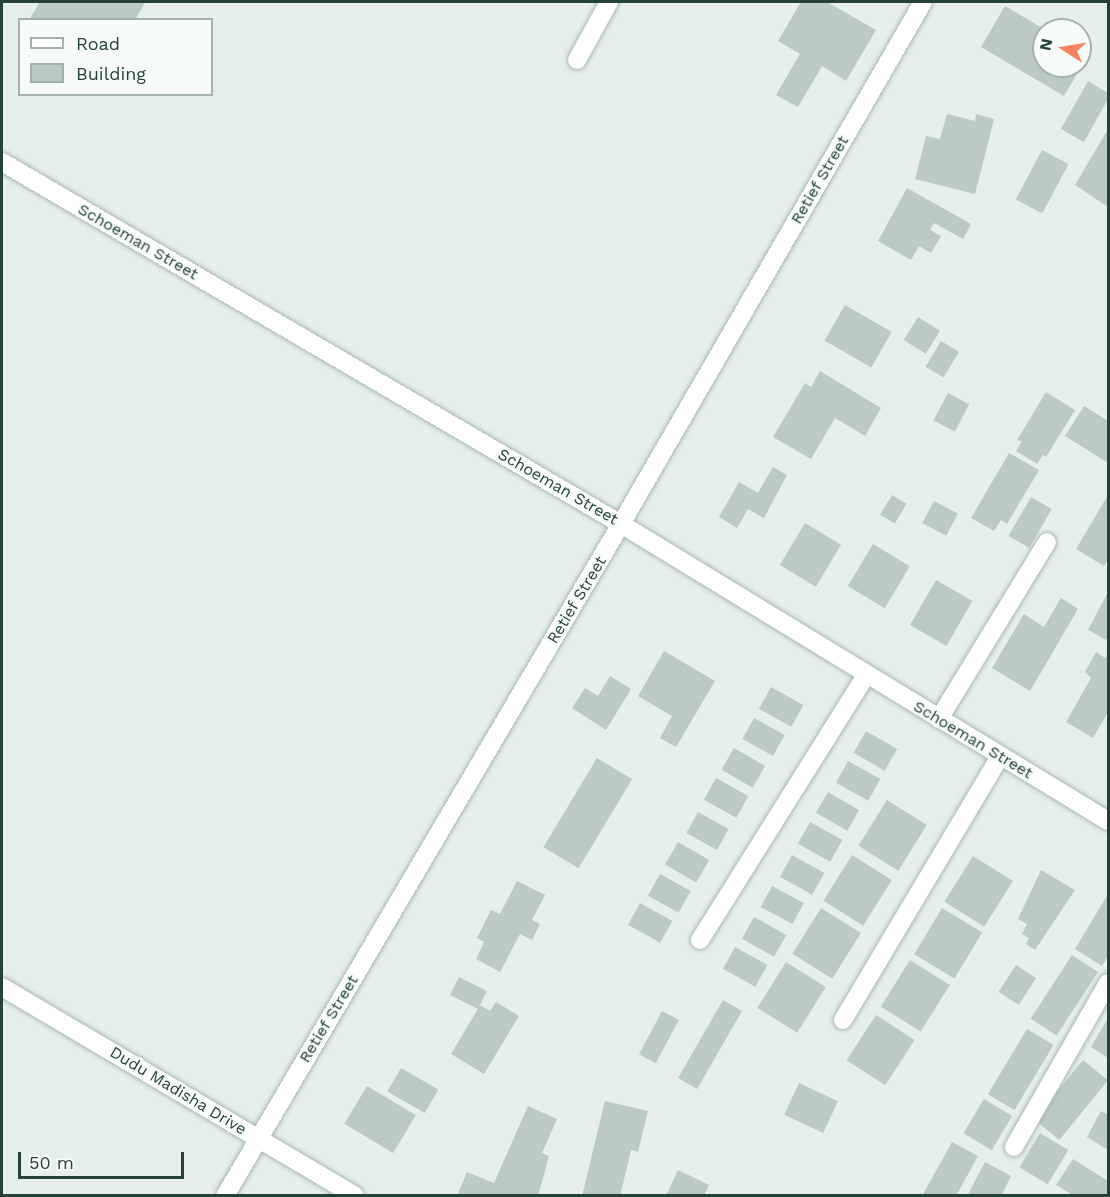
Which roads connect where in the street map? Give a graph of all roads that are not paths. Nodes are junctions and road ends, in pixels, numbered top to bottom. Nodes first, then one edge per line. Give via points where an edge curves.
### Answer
1 (609, 2) edge
2 (923, 2) edge
3 (577, 60) dead end
4 (2, 162) edge
5 (621, 524) junction
6 (1047, 542) dead end
7 (866, 675) junction
8 (939, 719) junction
9 (1000, 757) junction
10 (1108, 821) edge
11 (700, 940) dead end
12 (1108, 983) edge
13 (2, 987) edge
14 (843, 1020) dead end
15 (259, 1138) junction
16 (1014, 1147) dead end
17 (225, 1196) edge
18 (355, 1196) edge

1 - 3 street
2 - 5 street, Retief Street
4 - 5 street, Schoeman Street
5 - 7 street, Schoeman Street
5 - 15 street, Retief Street
6 - 8 street
7 - 8 street, Schoeman Street
7 - 11 street
8 - 9 street, Schoeman Street
9 - 10 street, Schoeman Street
9 - 14 street
12 - 16 street
13 - 15 street, Dudu Madisha Drive
15 - 17 street, Retief Street
15 - 18 street, Dudu Madisha Drive

